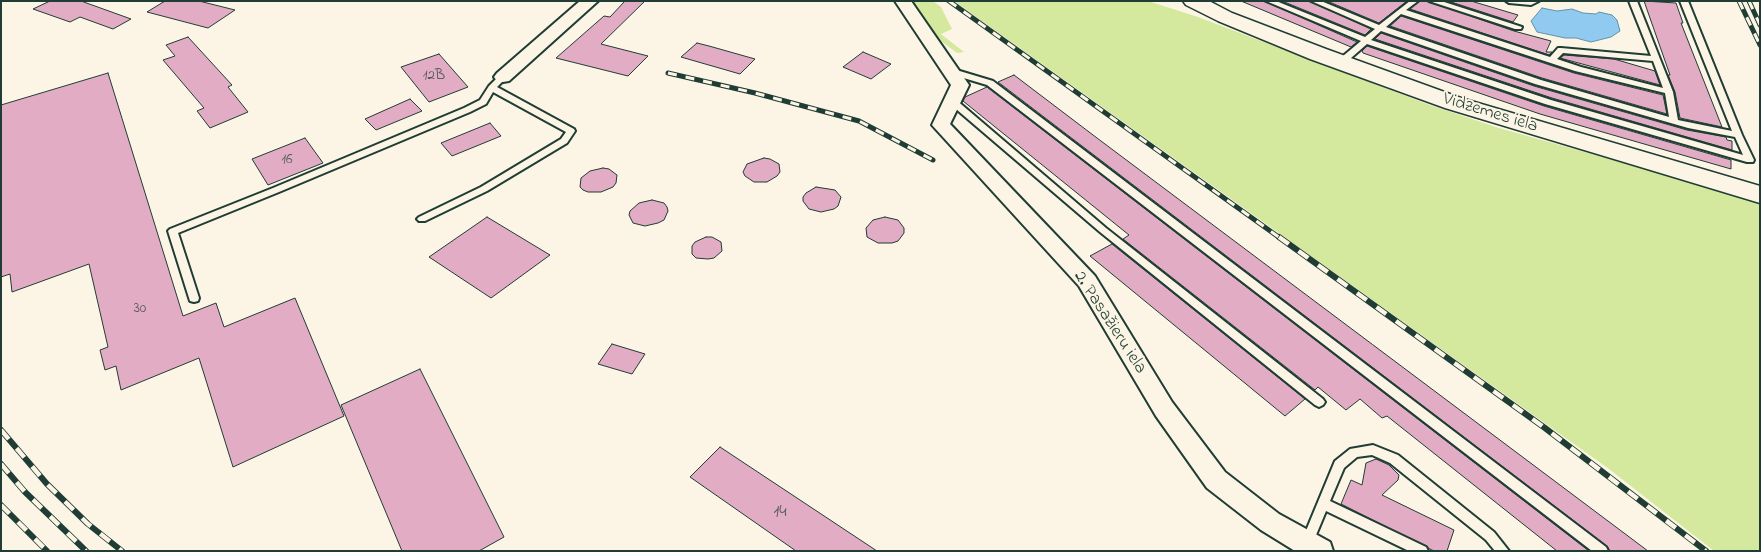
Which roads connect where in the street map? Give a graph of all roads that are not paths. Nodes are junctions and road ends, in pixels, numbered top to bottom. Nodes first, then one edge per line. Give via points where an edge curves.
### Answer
1 (590, 1) edge
2 (903, 1) edge
3 (1174, 1) edge
4 (1192, 1) edge
5 (1269, 1) edge
6 (1314, 1) edge
7 (1415, 1) edge
8 (1432, 1) edge
9 (1509, 1) edge
10 (1536, 1) edge
11 (1634, 1) edge
12 (1684, 1) edge
13 (1400, 11) junction
14 (1225, 17) junction
15 (1518, 26) dead end
16 (1380, 28) junction
17 (1367, 41) junction
18 (1655, 59) junction
19 (1552, 60) junction
20 (1340, 62) junction
21 (950, 71) junction
22 (497, 82) junction
23 (1669, 92) junction
24 (952, 101) junction
25 (1674, 120) junction
26 (1738, 135) junction
27 (1760, 195) edge
28 (422, 220) dead end
29 (194, 298) dead end
30 (1320, 402) dead end
31 (1323, 503) junction
32 (1314, 547) edge
33 (1422, 551) edge
34 (1503, 551) edge
35 (1602, 551) edge

1 - 22 street
2 - 21 street, 2. Pasažieru iela
3 - 14 street, Vidzemes iela
4 - 14 street, Vidzemes iela
5 - 17 lane
6 - 16 lane
7 - 13 lane
8 - 15 lane
9 - 10 lane
11 - 18 lane
12 - 26 lane
13 - 16 lane
13 - 19 lane
14 - 20 street, Vidzemes iela
16 - 17 lane
16 - 25 lane via 1538,82
17 - 20 lane
17 - 26 lane via 1548,102 1750,160
18 - 19 lane via 1561,50
18 - 23 lane
19 - 23 lane
20 - 27 street, Vidzemes iela via 1472,110
21 - 24 street, 2. Pasažieru iela via 960,85
21 - 35 lane via 990,83
22 - 28 lane via 571,131 564,141 492,184
22 - 29 lane via 483,102 467,110 173,231
23 - 25 lane
24 - 30 lane via 1103,230
24 - 32 street, 2. Pasažieru iela via 941,125 1086,281 1164,409 1216,480 1270,522
25 - 26 lane
31 - 32 lane
31 - 33 lane
31 - 34 lane via 1339,465 1354,452 1373,450 1394,459 1490,536

